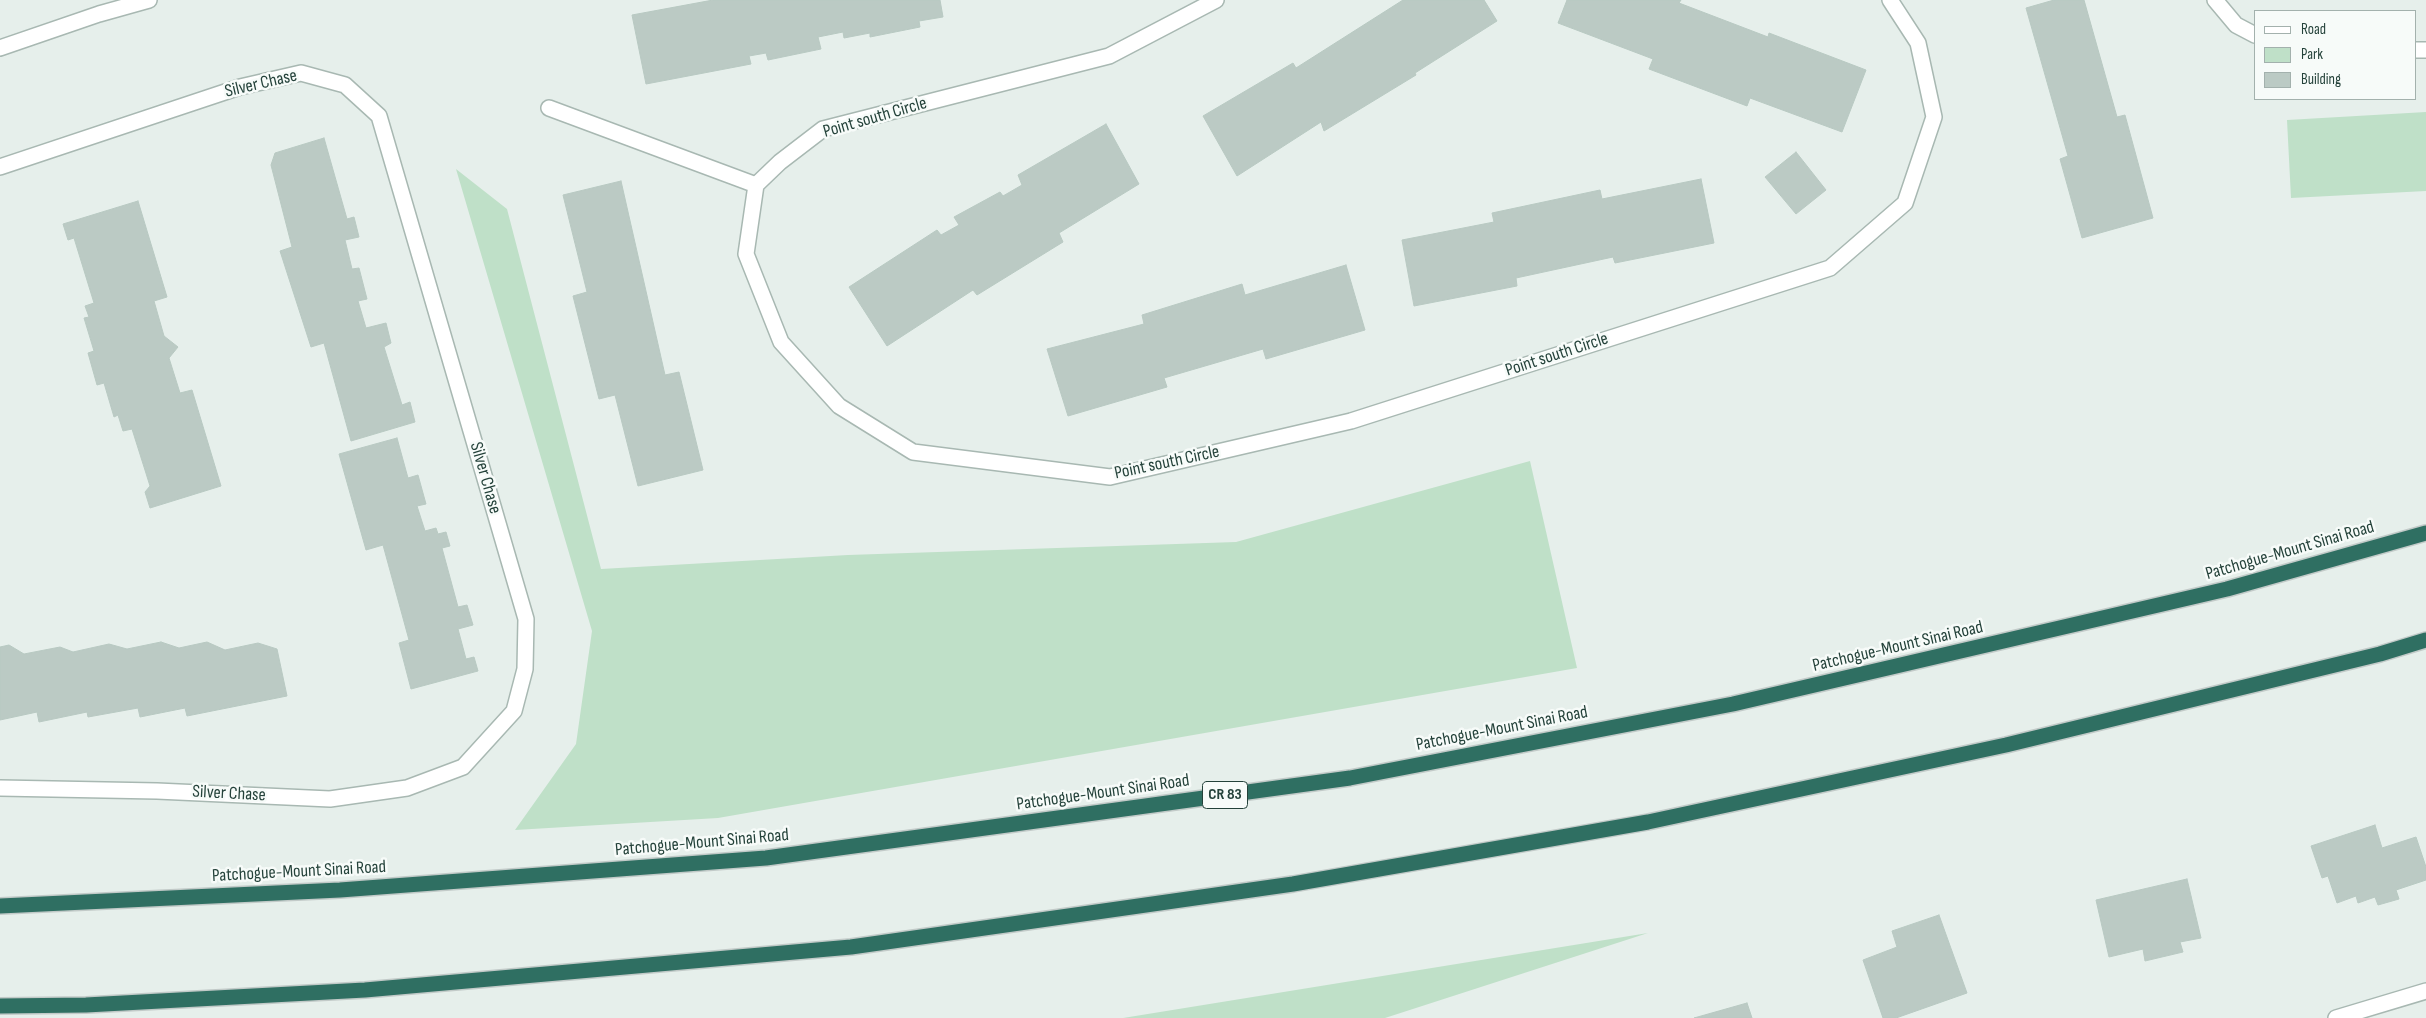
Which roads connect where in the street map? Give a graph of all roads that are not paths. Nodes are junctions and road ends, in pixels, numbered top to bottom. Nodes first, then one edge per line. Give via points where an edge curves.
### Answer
1 (149, 0) edge
2 (1216, 0) edge
3 (1890, 0) edge
4 (2214, 0) edge
5 (97, 7) edge
6 (2254, 34) edge
7 (0, 48) edge
8 (549, 108) dead end
9 (0, 167) edge
10 (756, 185) junction
11 (2426, 533) edge
12 (2426, 640) edge
13 (0, 788) edge
14 (0, 906) edge
15 (2426, 991) edge
16 (0, 1006) edge
17 (2336, 1018) edge

1 - 5 street
2 - 10 street, Point south Circle via 1109,56 823,129
3 - 10 street, Point south Circle via 1918,43 1934,117 1905,203 1830,268 1351,421 1110,477 913,452 839,406 780,342 746,254
4 - 6 street via 2236,25
5 - 7 street
8 - 10 street
9 - 13 street, Silver Chase via 258,83 301,73 345,85 379,116 526,619 525,669 514,711 463,767 407,788 330,799
11 - 14 highway, Patchogue-Mount Sinai Road / CR 83 via 2228,589 1733,704 1350,778 766,858 340,890
12 - 16 highway via 2016,742 1648,822 1293,884 851,947 365,990 86,1005
15 - 17 street

